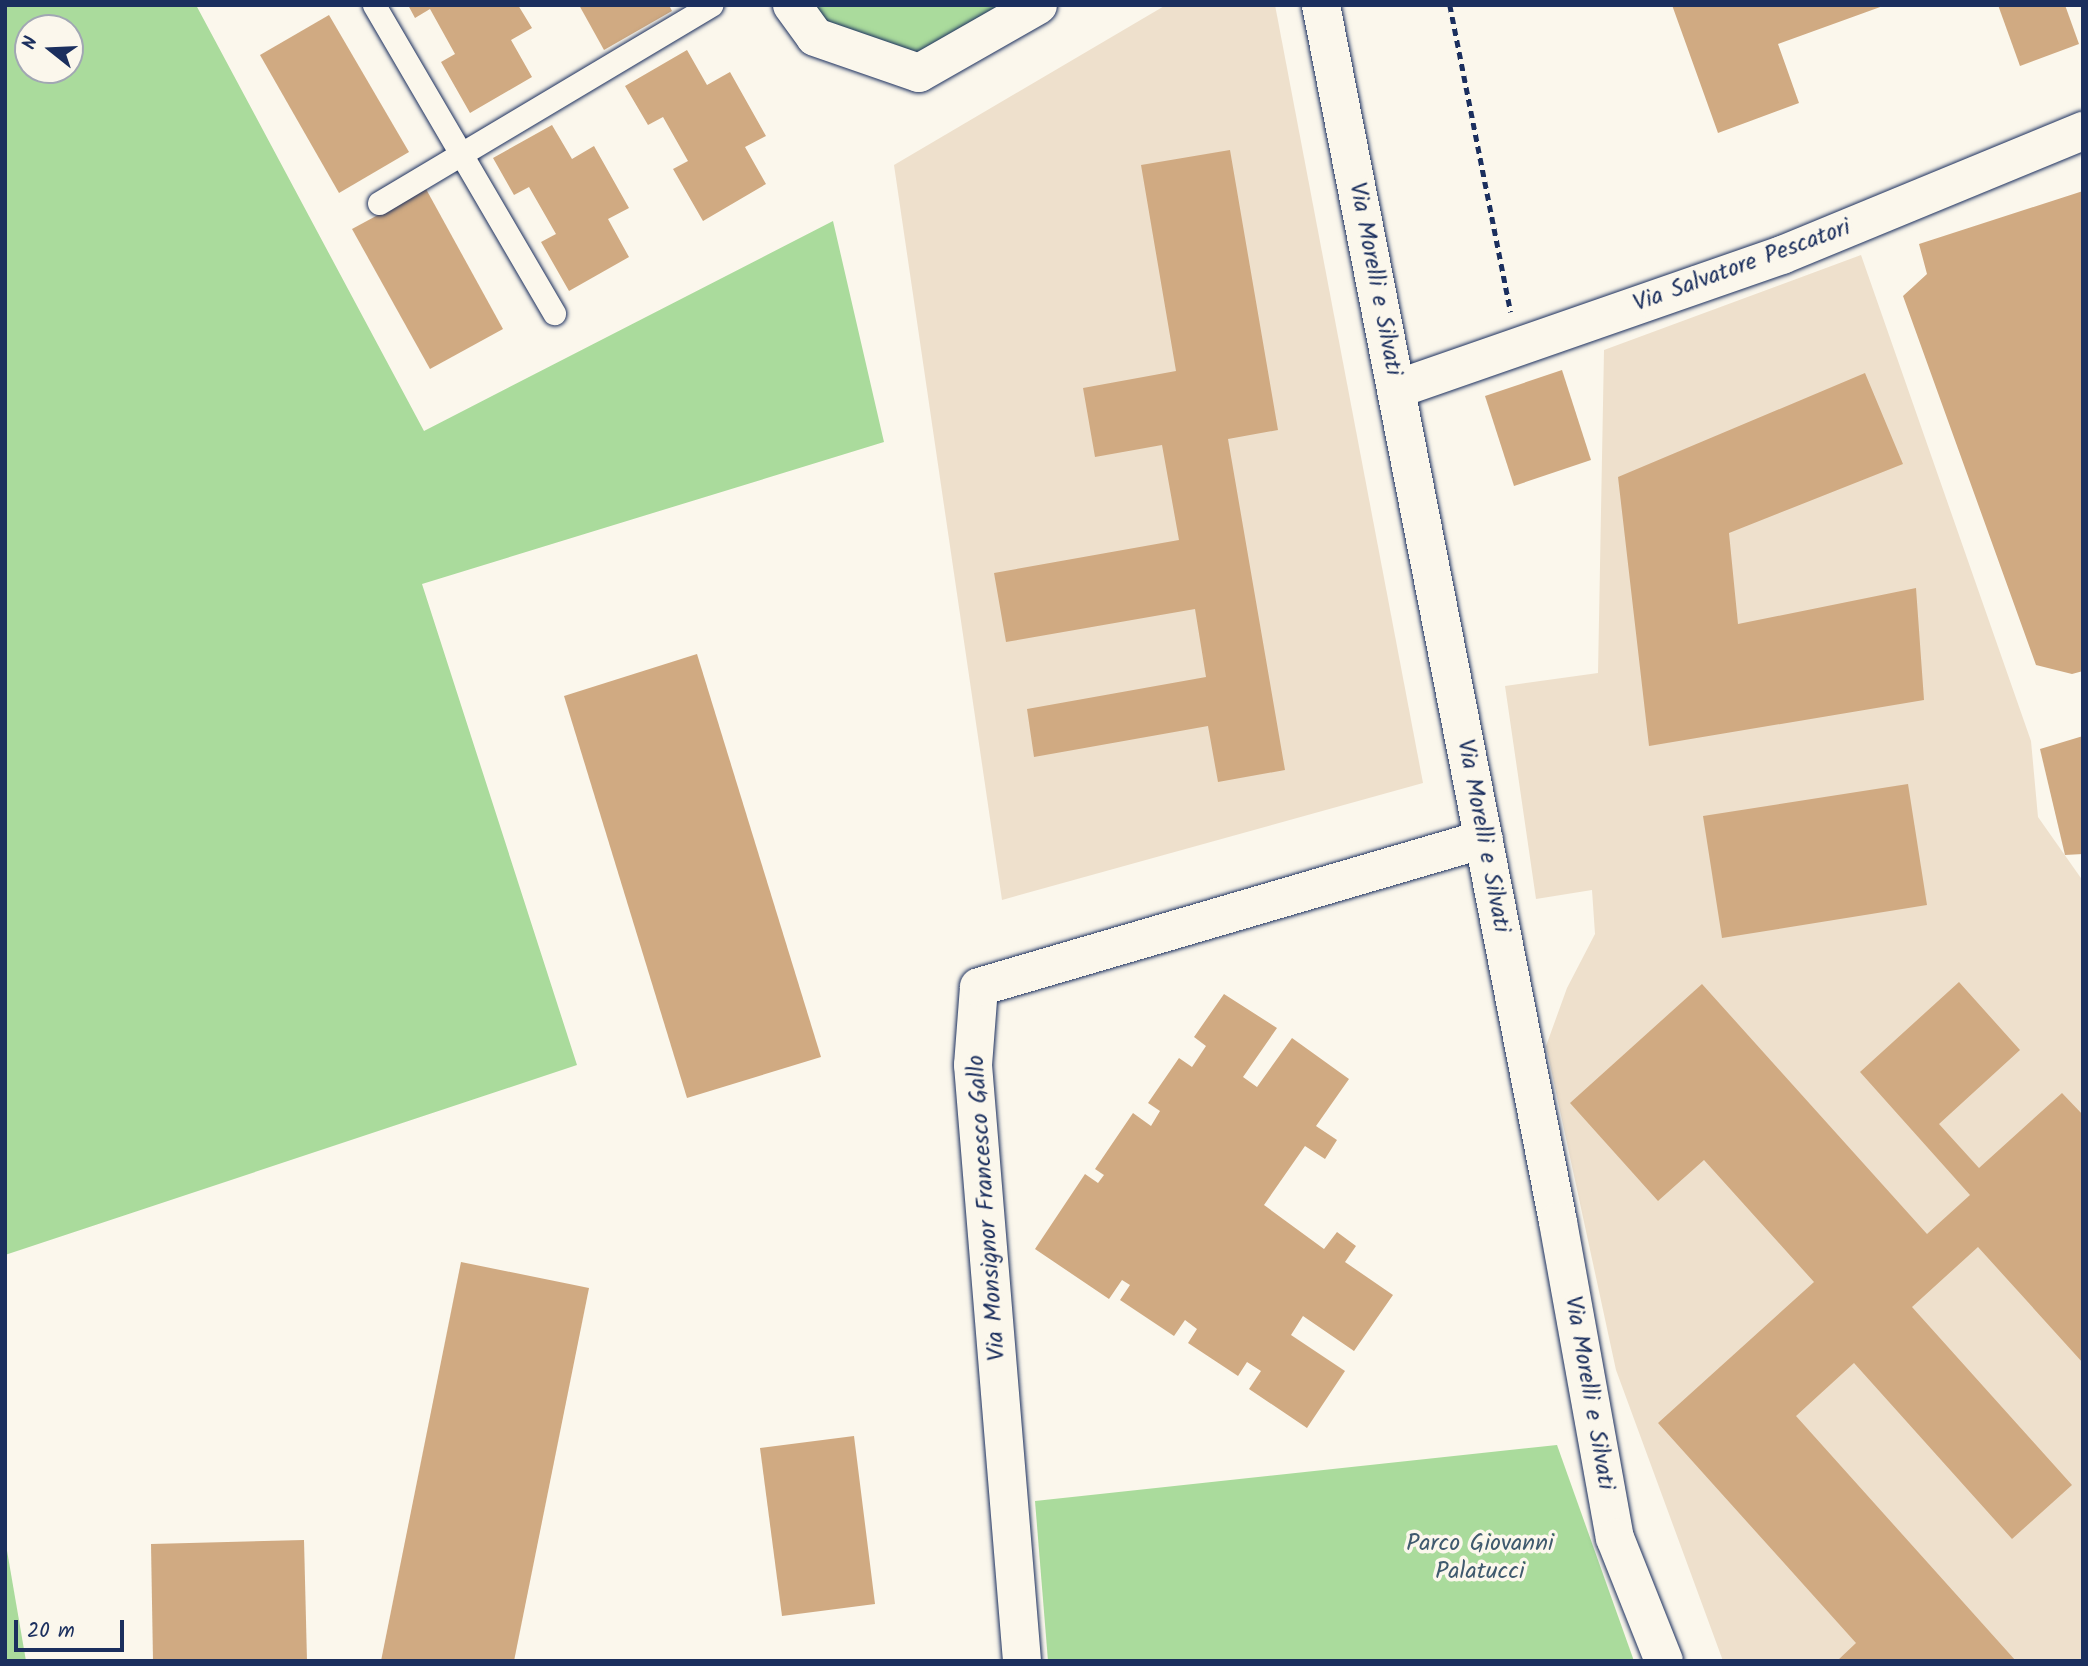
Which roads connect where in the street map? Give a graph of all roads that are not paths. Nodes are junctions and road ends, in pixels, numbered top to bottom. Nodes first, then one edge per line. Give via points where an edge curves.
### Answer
1 (374, 5) edge
2 (711, 5) edge
3 (792, 5) edge
4 (1038, 5) edge
5 (1321, 5) edge
6 (2083, 131) edge
7 (461, 154) junction
8 (379, 203) dead end
9 (554, 313) dead end
10 (1397, 389) junction
11 (1484, 839) junction
12 (1022, 1661) edge
13 (1664, 1661) edge

1 - 7 lane
2 - 7 lane
3 - 4 street via 816,37 919,73
5 - 10 street, Via Morelli e Silvati
6 - 10 street, Via Salvatore Pescatori via 1782,255
7 - 8 lane
7 - 9 lane
10 - 11 street, Via Morelli e Silvati
11 - 12 street, Via Monsignor Francesco Gallo via 979,987 973,1065
11 - 13 street, Via Morelli e Silvati via 1615,1538

